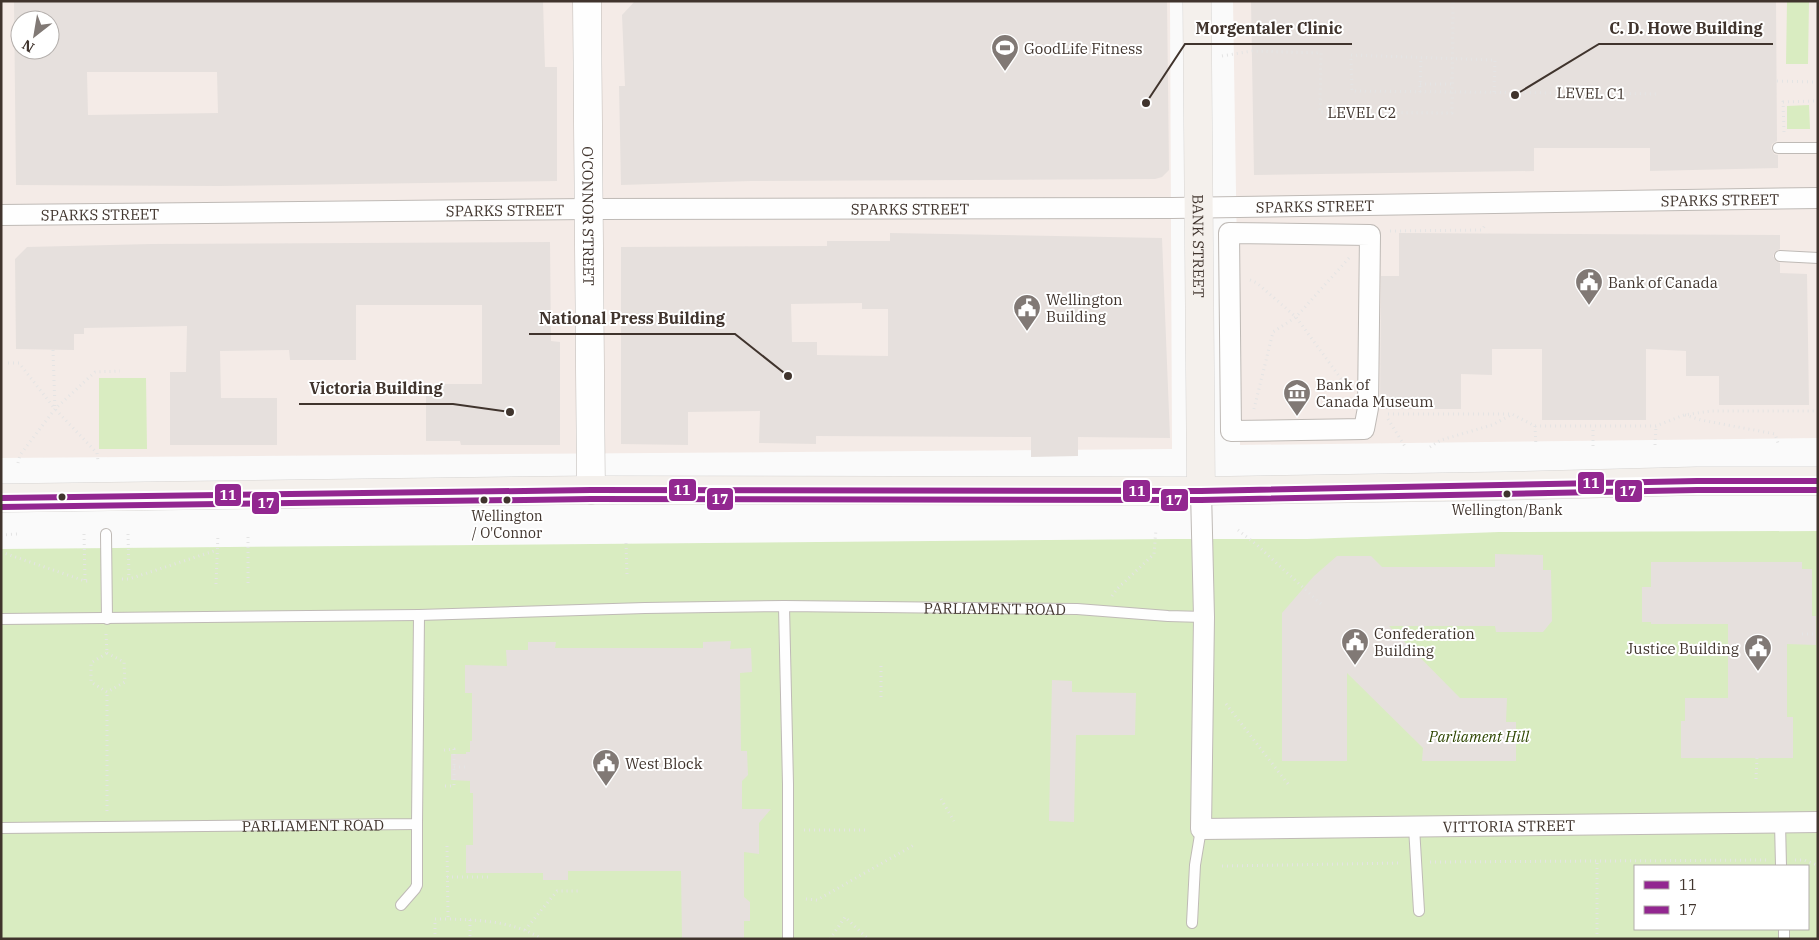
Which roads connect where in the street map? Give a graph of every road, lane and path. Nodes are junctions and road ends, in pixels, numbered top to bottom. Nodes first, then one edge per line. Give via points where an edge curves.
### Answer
1 (587, 1) edge
2 (1197, 1) edge
3 (1452, 1) edge
4 (1220, 56) dead end
5 (1421, 57) junction
6 (1777, 81) dead end
7 (1816, 82) dead end
8 (1420, 84) junction
9 (1452, 84) junction
10 (1420, 92) junction
11 (1494, 92) junction
12 (1658, 94) dead end
13 (1816, 101) dead end
14 (1784, 136) dead end
15 (1778, 148) dead end
16 (1818, 148) edge
17 (1818, 198) edge
18 (1500, 204) junction
19 (1198, 207) junction
20 (588, 209) junction
21 (1, 215) edge
22 (1370, 235) junction
23 (1780, 256) dead end
24 (1818, 258) edge
25 (53, 350) dead end
26 (8, 363) dead end
27 (120, 372) dead end
28 (55, 409) junction
29 (1816, 411) dead end
30 (1385, 414) dead end
31 (1512, 414) dead end
32 (1684, 415) junction
33 (1593, 426) junction
34 (1656, 426) junction
35 (1248, 431) junction
36 (1778, 443) dead end
37 (1656, 445) dead end
38 (1536, 446) dead end
39 (1593, 446) dead end
40 (1430, 447) dead end
41 (1406, 448) dead end
42 (98, 461) dead end
43 (18, 463) dead end
44 (1818, 481) edge
45 (591, 490) junction
46 (1201, 491) junction
47 (1, 498) edge
48 (1156, 529) dead end
49 (1238, 530) dead end
50 (248, 533) dead end
51 (16, 534) dead end
52 (84, 534) dead end
53 (106, 534) dead end
54 (128, 534) dead end
55 (218, 534) dead end
56 (1, 535) edge
57 (626, 543) dead end
58 (627, 575) dead end
59 (129, 579) dead end
60 (85, 581) dead end
61 (248, 583) dead end
62 (216, 584) dead end
63 (1321, 604) dead end
64 (784, 606) junction
65 (1102, 612) junction
66 (419, 615) junction
67 (1204, 617) junction
68 (1, 619) edge
69 (107, 619) junction
70 (1802, 634) dead end
71 (1818, 634) edge
72 (881, 666) dead end
73 (107, 692) junction
74 (881, 699) dead end
75 (1226, 704) dead end
76 (444, 750) dead end
77 (1756, 758) dead end
78 (454, 767) junction
79 (466, 767) dead end
80 (1756, 779) dead end
81 (1288, 784) dead end
82 (444, 786) dead end
83 (942, 799) dead end
84 (954, 821) dead end
85 (1818, 822) edge
86 (1780, 823) junction
87 (417, 824) junction
88 (107, 827) junction
89 (1414, 827) junction
90 (1, 828) edge
91 (1201, 829) junction
92 (788, 830) junction
93 (866, 830) dead end
94 (914, 844) dead end
95 (447, 846) dead end
96 (1416, 862) junction
97 (1597, 862) junction
98 (1781, 863) edge
99 (1222, 866) dead end
100 (1818, 867) edge
101 (447, 877) junction
102 (488, 877) dead end
103 (580, 891) dead end
104 (806, 899) dead end
105 (401, 905) dead end
106 (1419, 911) dead end
107 (448, 919) junction
108 (470, 920) junction
109 (1192, 922) dead end
110 (525, 930) junction
111 (435, 939) edge
112 (470, 939) edge
113 (542, 939) edge
114 (788, 939) edge
115 (830, 939) edge
116 (868, 939) edge
117 (1597, 939) edge

1 - 20 main road, O'CONNOR STREET
2 - 19 main road, BANK STREET
3 - 9 path, LEVEL C2
4 - 9 path, LEVEL C2 via 1252,51 1320,53 1320,112 1452,113
5 - 8 path
5 - 10 path, LEVEL C1 via 1351,55 1352,91
5 - 11 path, LEVEL C1 via 1495,60
6 - 7 path
8 - 9 path
8 - 10 path
10 - 11 path, LEVEL C1
11 - 12 path, LEVEL C1
13 - 14 path via 1783,102
15 - 16 lane
17 - 18 street, SPARKS STREET
18 - 19 street, SPARKS STREET
18 - 22 path via 1482,230 1391,231
19 - 20 street, SPARKS STREET
19 - 46 main road, BANK STREET
20 - 21 street, SPARKS STREET
20 - 45 main road, O'CONNOR STREET
22 - 35 path via 1296,316 1273,332
22 - 35 street via 1368,408 1364,428
22 - 35 street via 1229,233 1231,431
23 - 24 lane
25 - 28 path
26 - 28 path via 19,363
27 - 28 path via 95,372
28 - 42 path via 97,453
28 - 43 path via 20,455
29 - 32 path via 1711,410
30 - 41 path
31 - 40 path
32 - 34 path
32 - 36 path via 1775,434
33 - 34 path
33 - 38 path via 1535,426
33 - 39 path
34 - 37 path
44 - 46 main road
45 - 46 main road
45 - 47 main road
46 - 67 street
48 - 65 path via 1154,554 1117,588
49 - 63 path
50 - 61 path
51 - 56 path
52 - 60 path
53 - 69 lane
54 - 59 path
55 - 62 path
57 - 58 path
64 - 65 lane, PARLIAMENT ROAD via 1077,609
64 - 66 lane, PARLIAMENT ROAD
64 - 92 lane
65 - 67 lane, PARLIAMENT ROAD
66 - 69 lane, PARLIAMENT ROAD
66 - 87 lane
67 - 91 street
68 - 69 lane, PARLIAMENT ROAD
70 - 71 path
72 - 74 path
73 - 73 path via 125,682 124,662 107,653 91,663 91,682
73 - 88 path
75 - 81 path
76 - 78 path via 454,749
77 - 80 path
78 - 79 path
78 - 82 path via 454,786
83 - 84 path
85 - 86 street, VITTORIA STREET
86 - 89 street, VITTORIA STREET
86 - 98 lane
87 - 88 lane, PARLIAMENT ROAD
87 - 105 lane via 417,885
88 - 90 lane, PARLIAMENT ROAD
89 - 91 street, VITTORIA STREET
89 - 96 lane
91 - 109 lane via 1195,865
92 - 93 path
92 - 114 lane
94 - 104 path via 817,900
95 - 101 path
96 - 97 path
96 - 99 path
96 - 106 lane
97 - 98 path
97 - 117 path
98 - 100 path via 1804,860
101 - 102 path
101 - 107 path
103 - 110 path via 557,891
107 - 108 path
107 - 111 path via 435,919
108 - 110 path
108 - 112 path
110 - 113 path
115 - 116 path via 845,917

